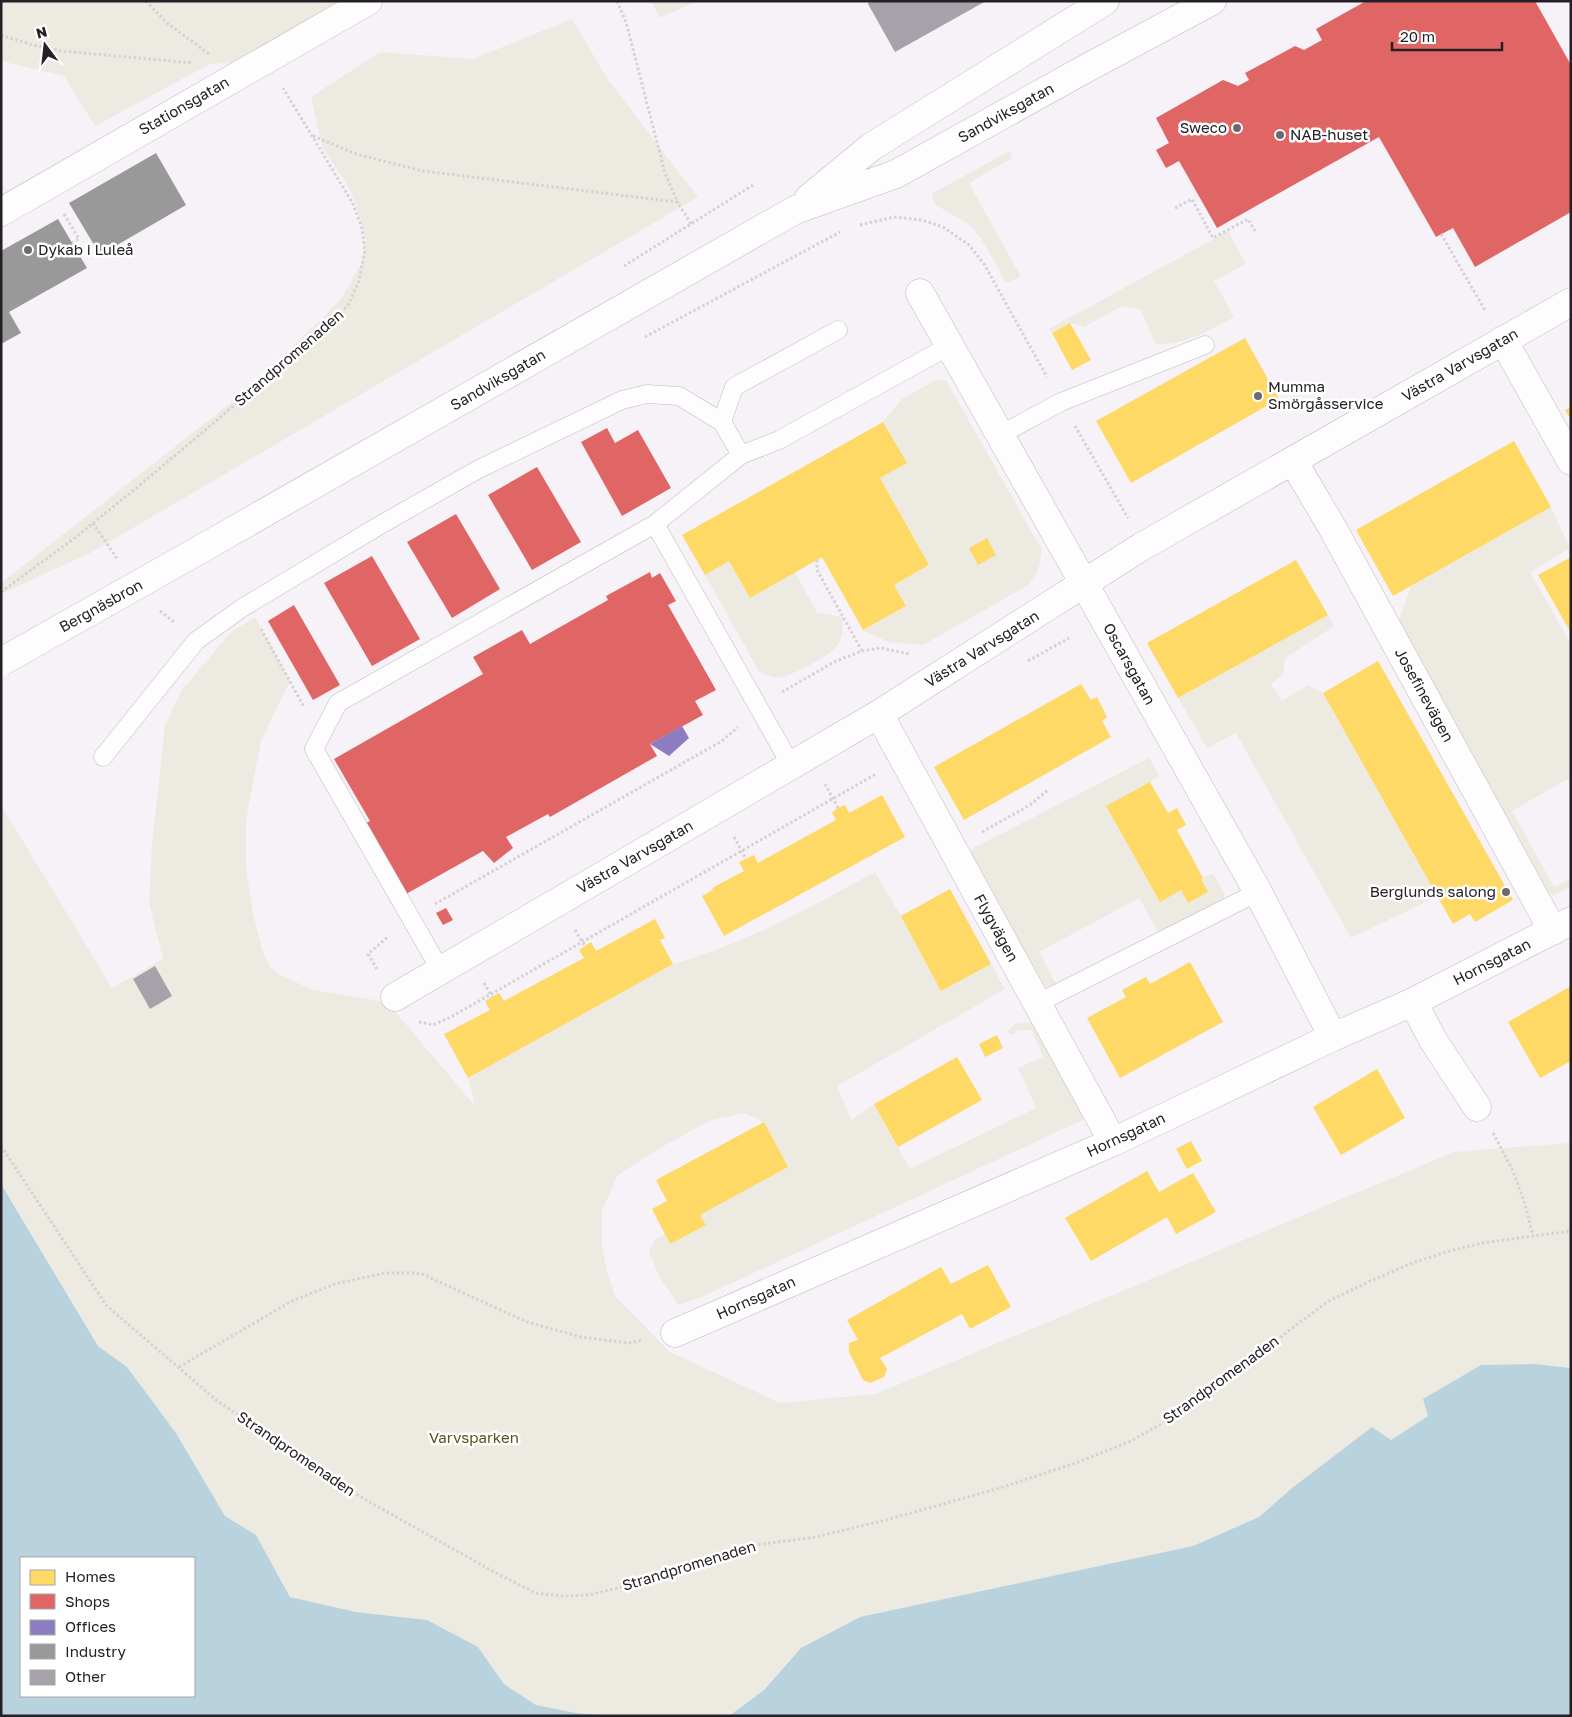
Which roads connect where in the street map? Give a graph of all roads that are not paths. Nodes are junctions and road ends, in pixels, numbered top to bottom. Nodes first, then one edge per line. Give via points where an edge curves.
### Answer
1 (368, 1) edge
2 (1105, 1) edge
3 (1212, 1) edge
4 (795, 210) junction
5 (1, 212) edge
6 (920, 293) dead end
7 (1571, 302) edge
8 (838, 330) dead end
9 (1503, 340) junction
10 (1204, 345) dead end
11 (949, 346) junction
12 (722, 422) junction
13 (1000, 435) junction
14 (741, 455) junction
15 (1293, 460) junction
16 (1571, 461) edge
17 (655, 524) junction
18 (201, 549) joint
19 (1084, 584) junction
20 (1, 662) edge
21 (879, 714) junction
22 (103, 757) dead end
23 (791, 766) junction
24 (1258, 892) junction
25 (1562, 926) edge
26 (441, 971) junction
27 (395, 997) dead end
28 (1413, 1002) junction
29 (1038, 1003) junction
30 (1334, 1037) junction
31 (1477, 1107) road end
32 (1114, 1142) junction
33 (675, 1333) road end

1 - 5 street, Stationsgatan via 236,68
2 - 4 street, Sandviksgatan via 871,147
3 - 4 street, Sandviksgatan via 896,174
4 - 18 street, Sandviksgatan
6 - 11 street, Oscarsgatan
7 - 9 street, Västra Varvsgatan
8 - 12 lane via 734,387
9 - 15 street, Västra Varvsgatan
9 - 16 street
10 - 13 lane via 1061,402
11 - 13 street, Oscarsgatan
11 - 14 lane via 779,440
12 - 14 lane
12 - 22 lane via 679,396 647,394 622,400 477,470 242,608 196,641
13 - 19 street, Oscarsgatan
14 - 17 lane
15 - 19 street, Västra Varvsgatan
15 - 25 street, Josefinevägen
17 - 23 lane
17 - 26 lane via 338,703 314,749
18 - 20 street, Bergnäsbron, bridge
19 - 21 street, Västra Varvsgatan
19 - 24 street, Oscarsgatan
21 - 23 street, Västra Varvsgatan
21 - 29 street, Flygvägen
23 - 26 street, Västra Varvsgatan
24 - 29 lane
24 - 30 street, Oscarsgatan
25 - 28 street, Hornsgatan
26 - 27 street, Västra Varvsgatan
28 - 30 street, Hornsgatan
28 - 31 street via 1433,1040
29 - 32 street, Flygvägen
30 - 32 street, Hornsgatan
32 - 33 street, Hornsgatan

